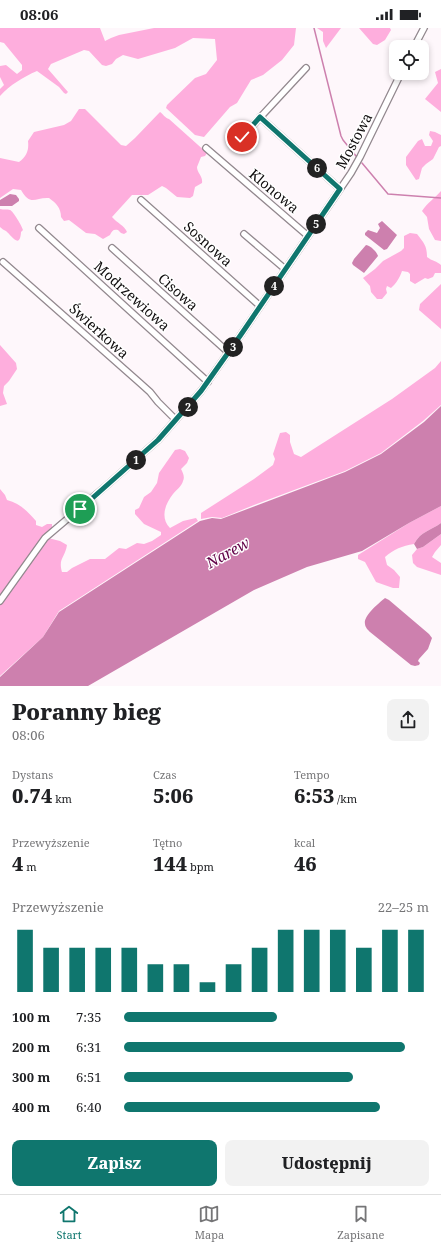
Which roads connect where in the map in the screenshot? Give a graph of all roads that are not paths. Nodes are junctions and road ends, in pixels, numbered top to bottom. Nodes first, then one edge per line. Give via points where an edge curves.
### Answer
1 (424, 28) edge
2 (418, 40) edge
3 (306, 68) dead end
4 (398, 80) edge
5 (260, 117) junction
6 (242, 137) dead end
7 (206, 148) dead end
8 (340, 189) junction
9 (141, 200) dead end
10 (40, 228) dead end
11 (244, 234) dead end
12 (308, 236) junction
13 (112, 248) dead end
14 (3, 262) dead end
15 (285, 270) junction
16 (260, 306) junction
17 (229, 353) junction
18 (208, 382) junction
19 (176, 420) junction
20 (0, 601) edge

1 - 2 street
3 - 5 street
4 - 8 street, Mostowa via 360,157
5 - 6 street
5 - 8 street
7 - 12 street, Klonowa
8 - 12 street, Mostowa
9 - 16 street, Sosnowa
10 - 18 street, Modrzewiowa
11 - 15 street
12 - 15 street, Mostowa
13 - 17 street, Cisowa
14 - 19 street, Świerkowa via 150,392
15 - 16 street, Mostowa
16 - 17 street, Mostowa
17 - 18 street, Mostowa
18 - 19 street, Mostowa
19 - 20 street, Mostowa via 136,460 45,538

